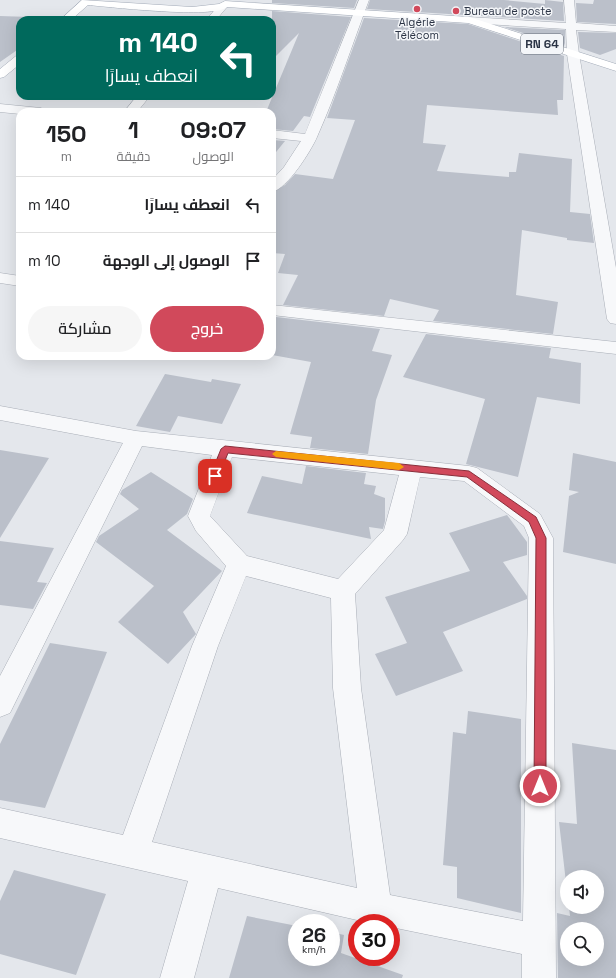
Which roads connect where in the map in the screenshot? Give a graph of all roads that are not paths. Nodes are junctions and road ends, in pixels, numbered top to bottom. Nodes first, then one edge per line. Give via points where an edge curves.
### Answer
1 (364, 0) edge
2 (569, 0) edge
3 (86, 1) edge
4 (225, 2) edge
5 (359, 13) junction
6 (69, 16) edge
7 (214, 16) edge
8 (469, 20) junction
9 (570, 26) junction
10 (616, 29) edge
11 (573, 54) junction
12 (16, 62) edge
13 (616, 68) edge
14 (0, 76) edge
15 (140, 100) edge
16 (0, 108) edge
17 (134, 108) edge
18 (16, 110) edge
19 (276, 134) edge
20 (310, 138) junction
21 (276, 184) edge
22 (0, 278) edge
23 (16, 280) edge
24 (276, 310) edge
25 (616, 319) edge
26 (616, 348) edge
27 (1, 414) edge
28 (136, 438) junction
29 (225, 449) junction
30 (410, 468) junction
31 (239, 564) junction
32 (343, 591) junction
33 (0, 704) edge
34 (0, 823) edge
35 (133, 852) junction
36 (206, 871) junction
37 (376, 908) junction
38 (539, 941) junction
39 (177, 978) edge
40 (539, 978) edge

1 - 5 street
2 - 9 street
3 - 4 main road, RN 64 via 192,10
3 - 6 main road
4 - 5 main road, RN 64
4 - 7 street
5 - 8 main road, RN 64
5 - 20 street
8 - 9 street
8 - 11 main road, RN 64
9 - 10 street
9 - 11 street
11 - 13 main road, RN 64
11 - 25 street
12 - 14 main road
15 - 17 street
16 - 18 street
19 - 20 street
20 - 21 street via 289,170
22 - 23 street
24 - 26 street
27 - 28 street
28 - 29 street
28 - 33 street
29 - 30 street
29 - 31 street via 199,516
30 - 32 street via 395,534
30 - 38 street via 469,474 532,520 541,538
31 - 32 street
31 - 35 street via 205,646
32 - 37 street via 347,688
34 - 35 street
35 - 36 street
36 - 37 street
36 - 39 street
37 - 38 street
38 - 40 street

